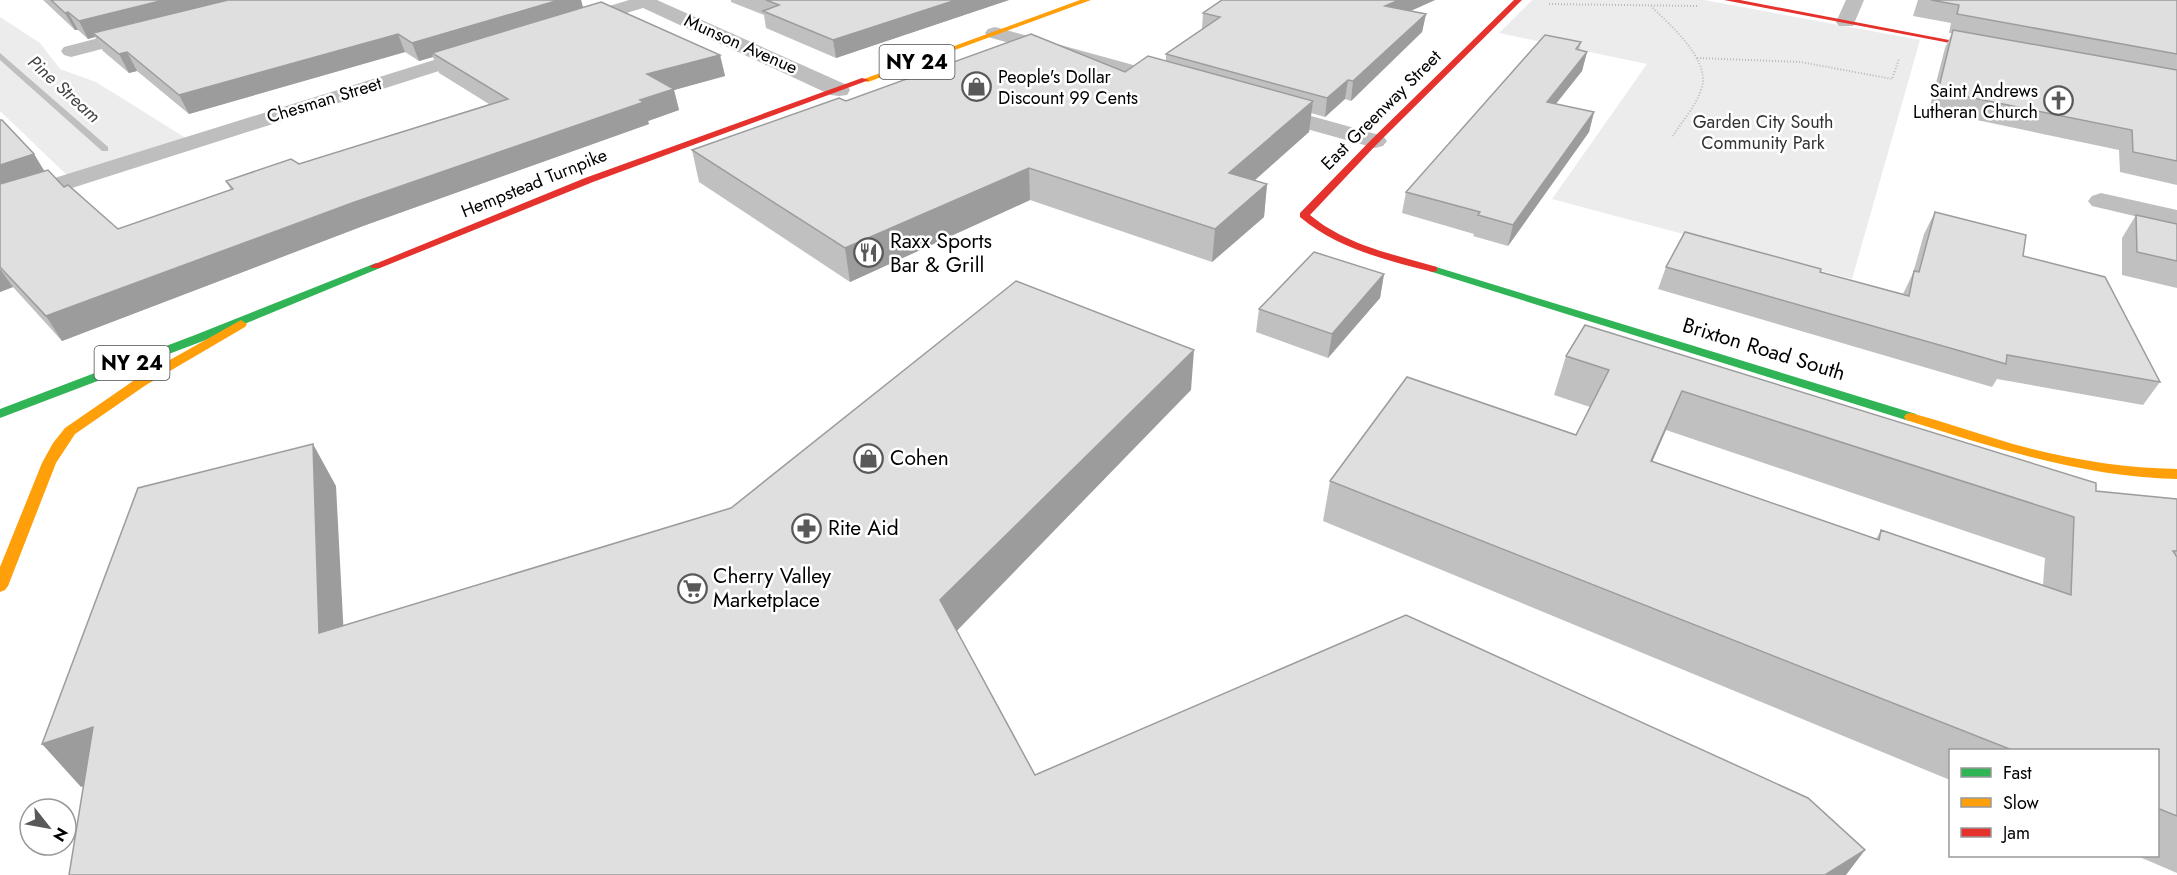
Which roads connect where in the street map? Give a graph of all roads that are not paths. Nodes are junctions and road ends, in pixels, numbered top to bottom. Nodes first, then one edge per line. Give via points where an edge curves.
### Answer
1 (645, 0) edge
2 (1087, 0) edge
3 (1728, 0) edge
4 (1855, 0) edge
5 (1517, 2) edge
6 (1846, 22) junction
7 (160, 28) edge
8 (554, 29) edge
9 (995, 33) junction
10 (497, 46) edge
11 (70, 51) dead end
12 (2001, 51) edge
13 (1184, 87) edge
14 (839, 90) junction
15 (1251, 106) edge
16 (1374, 141) junction
17 (2101, 201) dead end
18 (0, 203) edge
19 (2177, 218) edge
20 (1342, 241) joint
21 (264, 311) junction
22 (0, 414) edge
23 (2177, 474) edge
24 (0, 586) edge

1 - 8 street
1 - 14 street, Munson Avenue
2 - 9 street, Hempstead Turnpike / NY 24
3 - 6 street
4 - 6 street
5 - 16 street, East Greenway Street
6 - 12 street
7 - 11 street
9 - 13 street
9 - 14 street, Hempstead Turnpike / NY 24
10 - 18 street, Chesman Street
14 - 21 street, Hempstead Turnpike / NY 24 via 589,180
15 - 16 street
16 - 20 street, East Greenway Street via 1305,215 1317,228
17 - 19 street
20 - 23 street, Brixton Road South via 1995,443 2090,468 2158,476
21 - 22 street, Hempstead Turnpike / NY 24
21 - 24 street via 141,382 70,431 49,463

